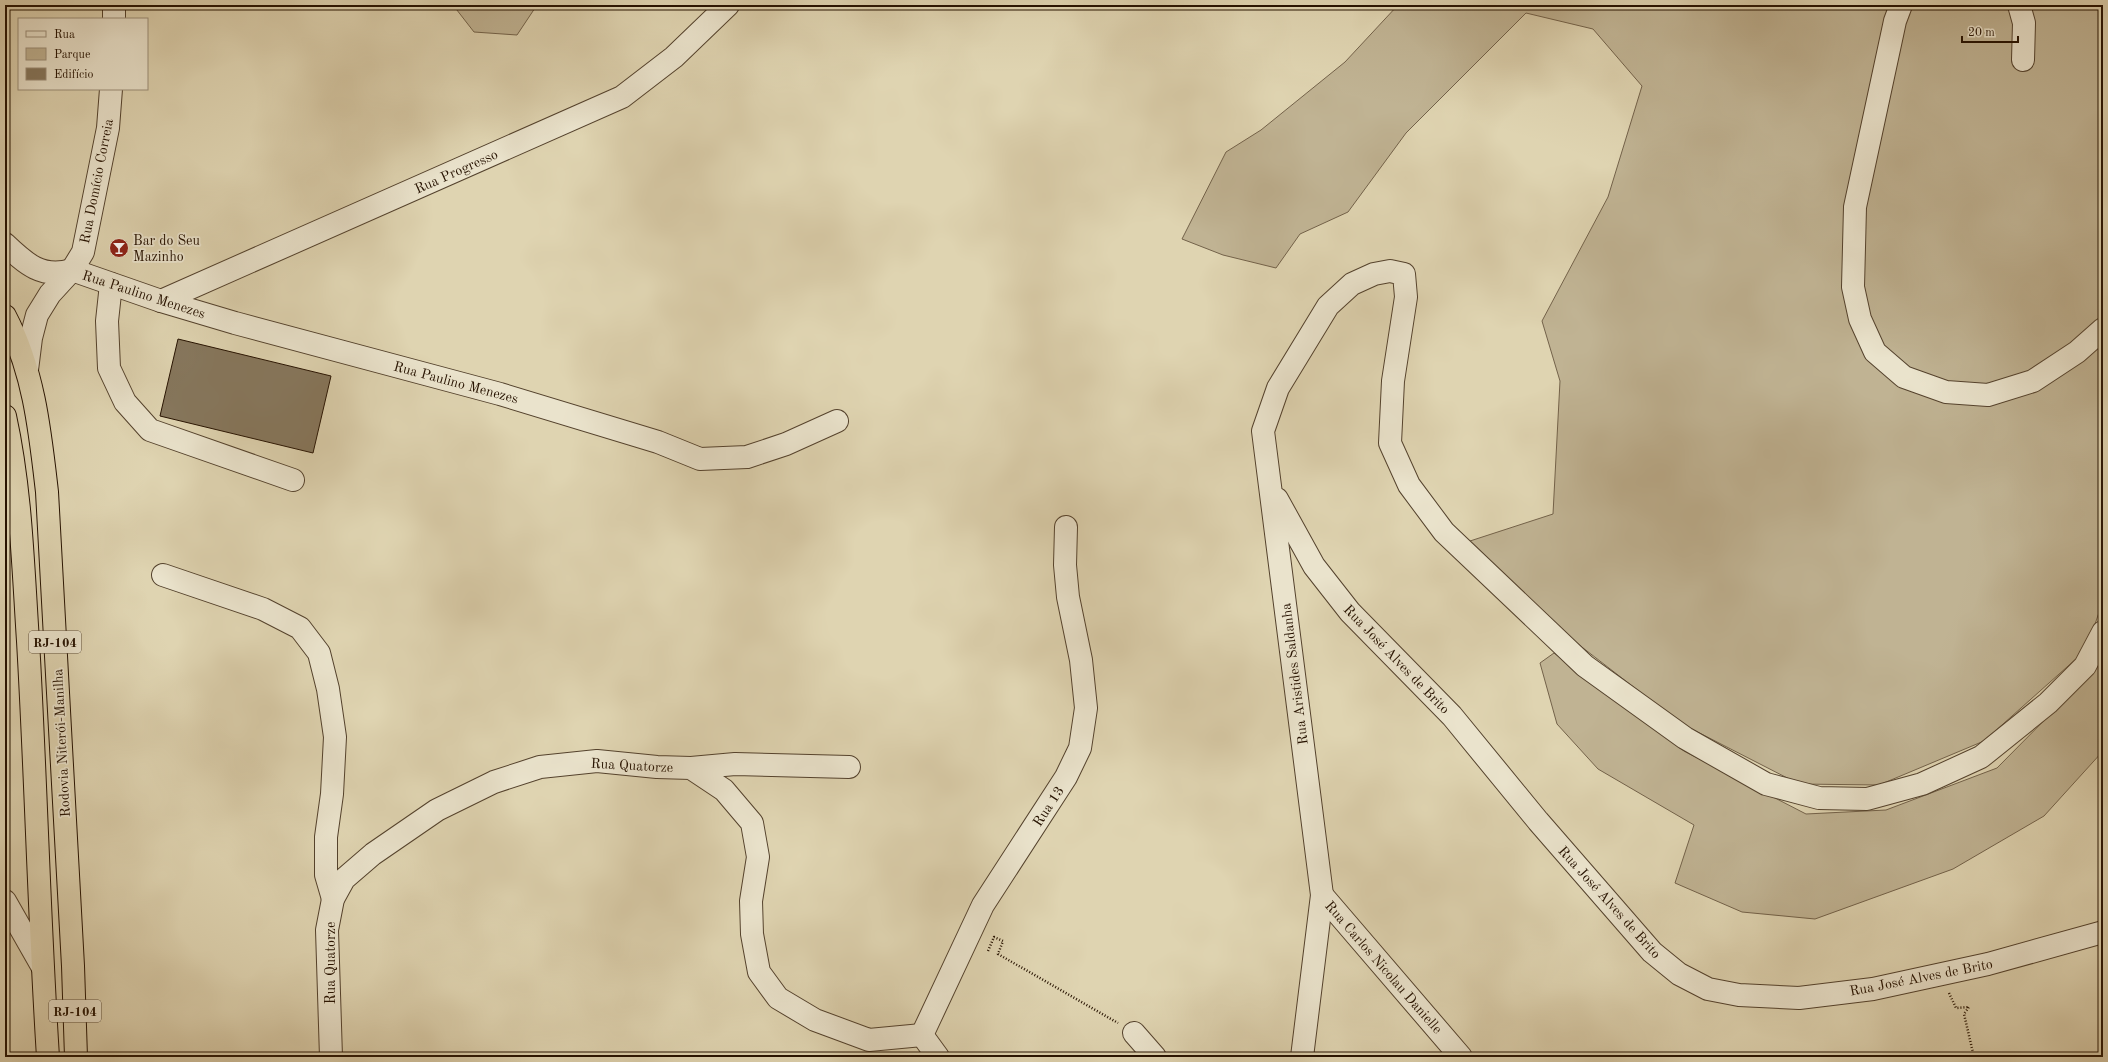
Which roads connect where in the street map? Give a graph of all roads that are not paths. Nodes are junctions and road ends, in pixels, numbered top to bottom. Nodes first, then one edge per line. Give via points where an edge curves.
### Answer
1 (114, 5) edge
2 (728, 5) edge
3 (1901, 5) edge
4 (2019, 5) edge
5 (114, 18) edge
6 (2023, 60) dead end
7 (112, 90) edge
8 (5, 244) edge
9 (72, 270) junction
10 (111, 284) junction
11 (161, 301) junction
12 (5, 316) edge
13 (2103, 329) edge
14 (28, 370) junction
15 (5, 416) edge
16 (837, 421) dead end
17 (293, 480) dead end
18 (1272, 490) junction
19 (1066, 527) dead end
20 (163, 575) dead end
21 (2103, 632) edge
22 (849, 767) dead end
23 (691, 768) junction
24 (1322, 895) junction
25 (333, 899) junction
26 (5, 902) edge
27 (2103, 932) edge
28 (42, 966) junction
29 (1134, 1033) road end
30 (922, 1035) junction
31 (48, 1057) edge
32 (76, 1057) edge
33 (331, 1057) edge
34 (938, 1057) edge
35 (1155, 1057) edge
36 (1302, 1057) edge
37 (1461, 1057) edge

1 - 5 street
2 - 11 street, Rua Progresso via 674,57 622,97
3 - 13 street via 1895,21 1855,207 1853,286 1860,319 1875,352 1904,377 1946,392 1988,395 2032,381 2078,352
4 - 6 street via 2024,23
7 - 9 street, Rua Domício Correia via 108,128 86,240 83,252
8 - 9 street via 24,262 41,271 58,274
9 - 10 street, Rua Paulino Menezes
9 - 14 street via 50,294 37,315 31,338
10 - 11 street, Rua Paulino Menezes
10 - 17 street via 107,321 109,368 124,402 150,430
11 - 16 street, Rua Paulino Menezes via 500,394 658,442 700,459 746,457 786,444
12 - 14 highway, Rodovia Niterói-Manilha / RJ-104
14 - 32 highway, Rodovia Niterói-Manilha / RJ-104 via 38,420 47,492
15 - 28 highway, Rodovia Niterói-Manilha / RJ-104 via 21,529 34,749
18 - 21 street, Rua Aristides Saldanha via 1263,431 1278,388 1328,306 1352,284 1374,274 1390,271 1404,274 1406,297 1393,381 1390,442 1409,485 1444,532 1585,666 1685,738 1766,784 1820,798 1867,799 1922,784 1982,757 2048,703 2085,666
18 - 24 street, Rua Aristides Saldanha
18 - 27 street, Rua José Alves de Brito via 1314,566 1350,612 1452,716 1538,821 1652,952 1680,974 1708,989 1739,995 1799,998 1874,989 1988,964
19 - 30 street, Rua 13 via 1065,565 1068,597 1081,660 1086,708 1080,748 1066,777 983,905
20 - 25 street via 263,609 300,628 319,653 328,690 335,738 332,794 326,837 326,875
22 - 23 street via 735,764
23 - 25 street, Rua Quatorze via 597,761 540,767 494,782 437,810 373,854 344,879
23 - 30 street, Rua Quatorze via 724,790 752,823 758,857 751,901 752,934 760,972 778,998 815,1020 869,1040
24 - 36 street, Rua Aristides Saldanha
24 - 37 street, Rua Carlos Nicolau Danielle
25 - 33 street, Rua Quatorze via 327,930
26 - 28 street
28 - 31 highway, Rodovia Niterói-Manilha / RJ-104
29 - 35 street
30 - 34 street

